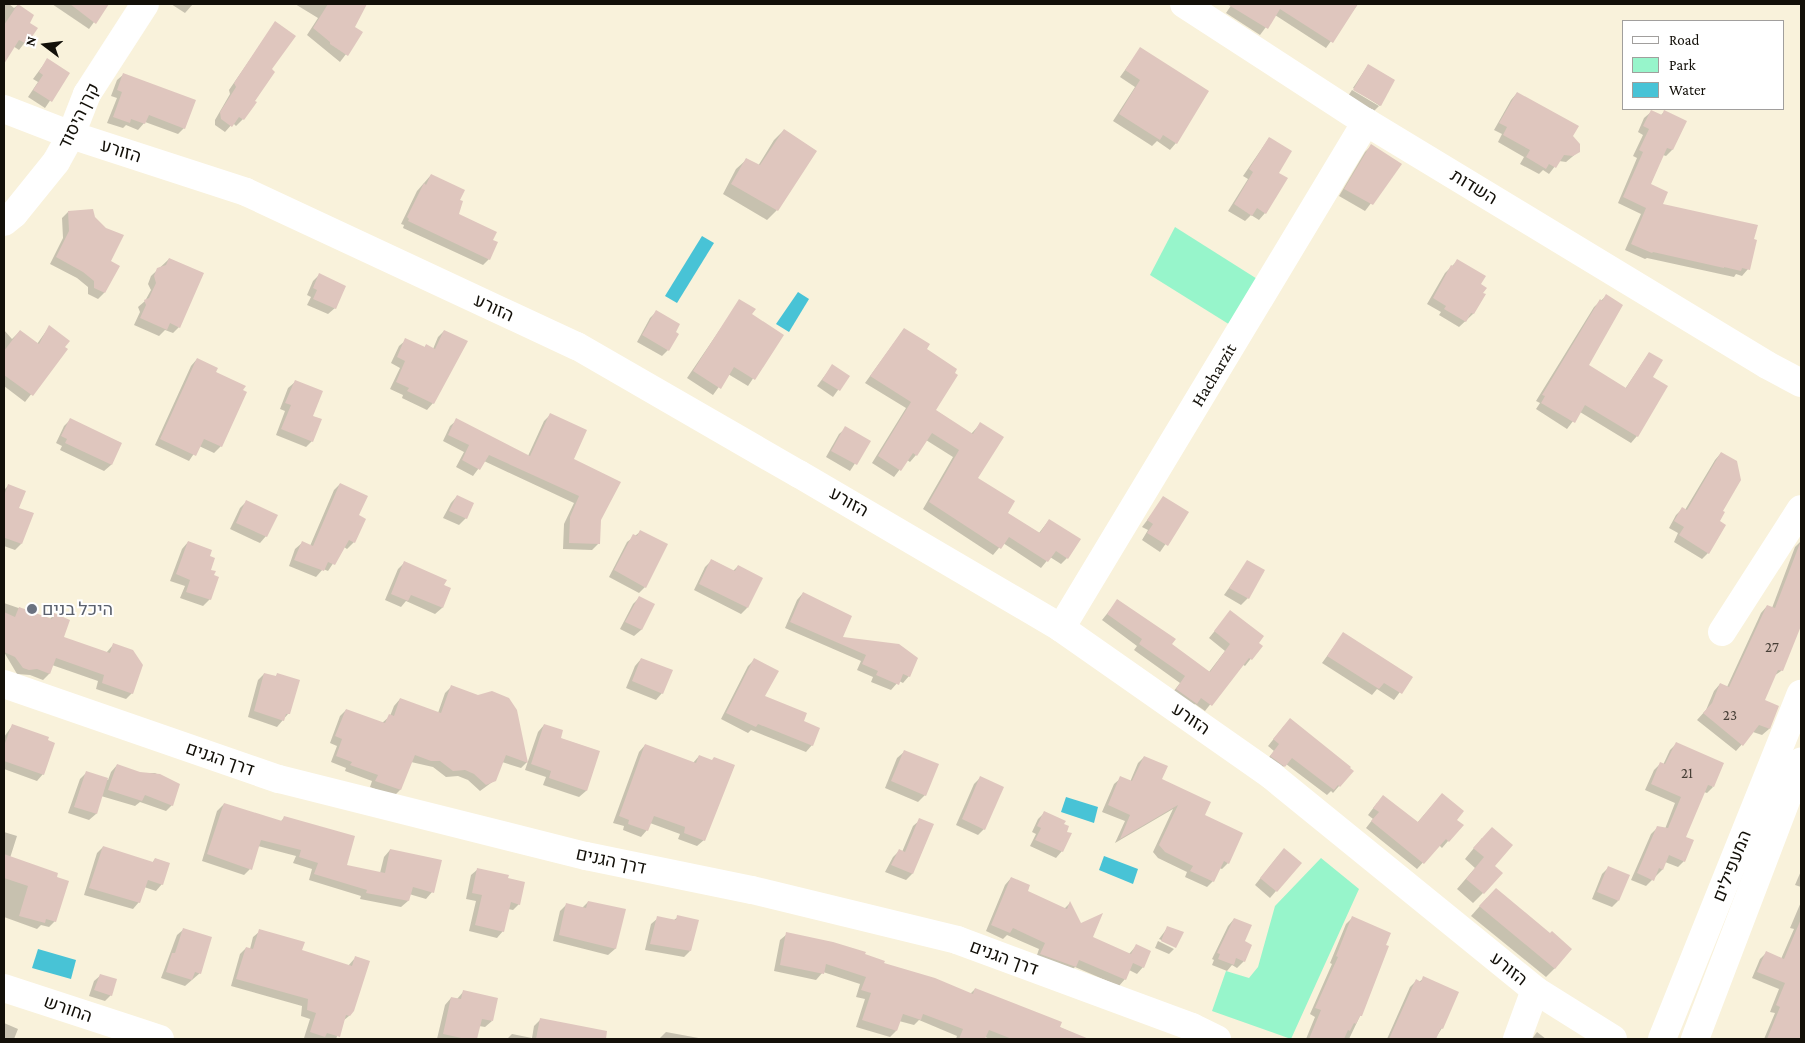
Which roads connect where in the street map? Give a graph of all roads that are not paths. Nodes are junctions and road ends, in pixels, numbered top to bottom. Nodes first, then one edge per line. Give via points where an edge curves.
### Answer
1 (145, 4) edge
2 (1184, 4) edge
3 (4, 109) edge
4 (1366, 122) junction
5 (71, 135) junction
6 (4, 222) edge
7 (1767, 365) junction
8 (1801, 368) edge
9 (1801, 383) edge
10 (1801, 509) edge
11 (1062, 628) junction
12 (1722, 632) dead end
13 (4, 684) edge
14 (1801, 694) edge
15 (1801, 762) edge
16 (4, 988) edge
17 (1535, 990) junction
18 (160, 1039) edge
19 (1218, 1039) edge
20 (1517, 1039) edge
21 (1612, 1039) edge
22 (1662, 1039) edge
23 (1694, 1039) edge

1 - 5 street, קרן היסוד via 87,94
2 - 4 street, השדות
3 - 5 street, הזורע
4 - 7 street, השדות
4 - 11 street, Hacharzit
5 - 6 street, קרן היסוד via 56,162
5 - 11 street, הזורע via 246,192 577,346
7 - 8 street, השדות
7 - 9 street, השדות
10 - 12 street
11 - 17 street, הזורע via 1272,776
13 - 19 street, דרך הגנים via 279,779 586,856 752,890 957,940
14 - 22 street, המעפילים
15 - 23 street, המעפילים
16 - 18 street, החורש
17 - 20 street
17 - 21 street, הזורע

